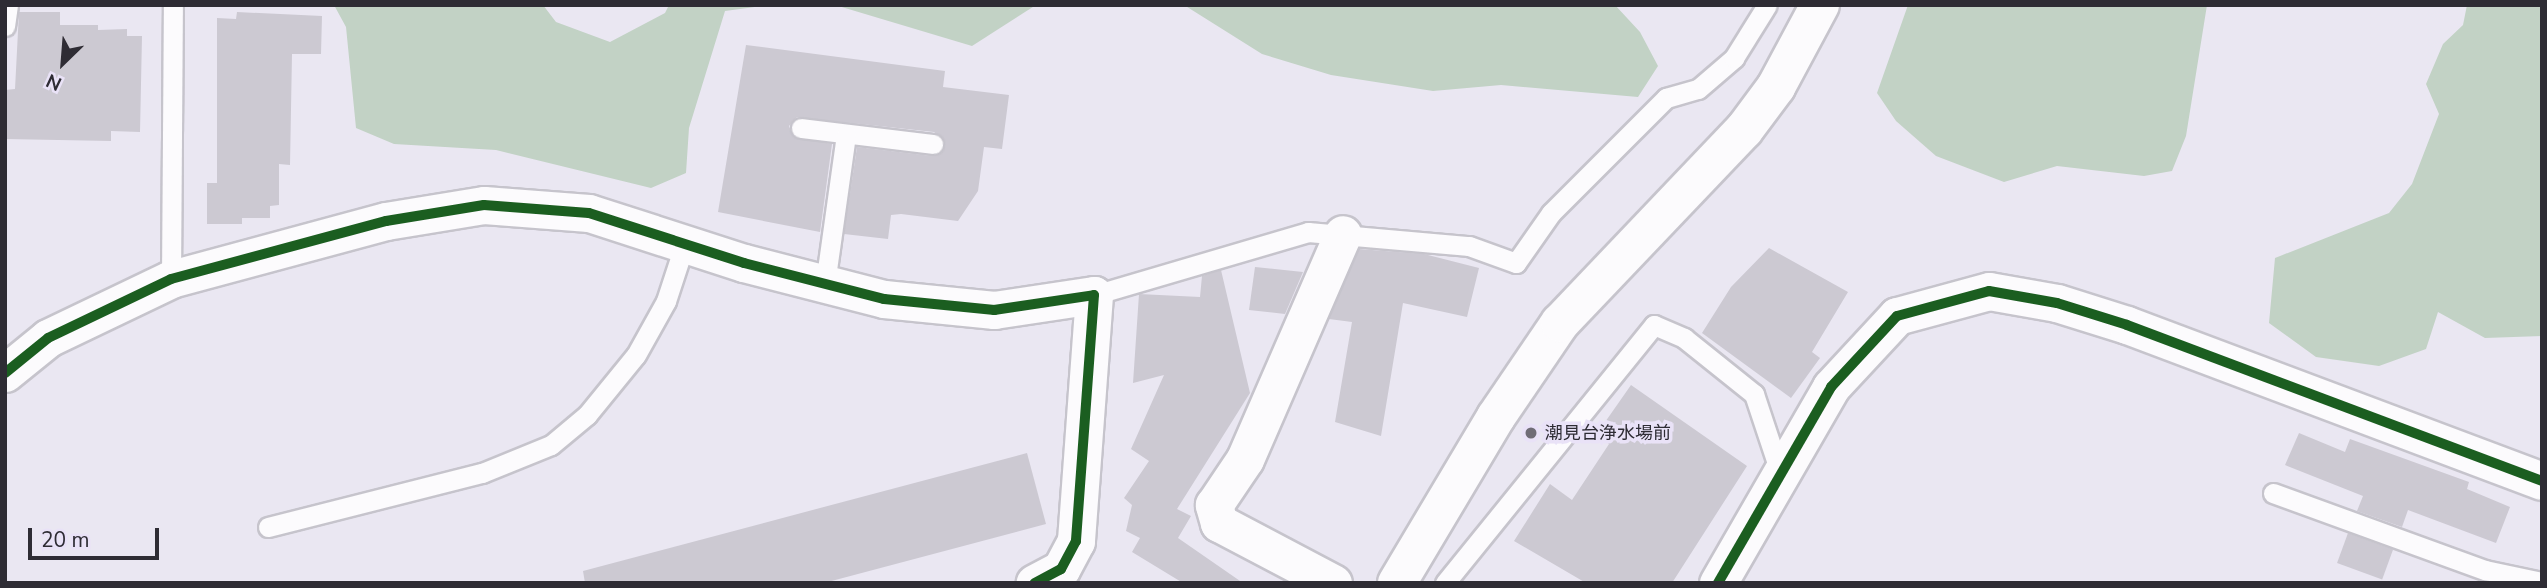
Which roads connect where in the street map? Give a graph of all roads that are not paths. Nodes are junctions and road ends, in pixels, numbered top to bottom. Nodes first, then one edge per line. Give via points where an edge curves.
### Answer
1 (8, 5) edge
2 (173, 5) edge
3 (1767, 5) edge
4 (1820, 5) edge
5 (5, 26) edge
6 (801, 128) dead end
7 (846, 134) junction
8 (933, 144) dead end
9 (1343, 234) junction
10 (684, 243) junction
11 (171, 279) junction
12 (825, 284) junction
13 (1094, 295) junction
14 (5, 373) edge
15 (1781, 476) junction
16 (2542, 481) edge
17 (2273, 493) dead end
18 (268, 527) dead end
19 (2542, 582) edge
20 (1035, 583) edge
21 (1333, 583) edge
22 (1397, 583) edge
23 (1445, 583) edge
24 (1718, 583) edge

1 - 5 lane
2 - 11 lane
3 - 9 lane via 1734,58 1698,89 1666,98 1551,213 1516,262 1469,246
4 - 22 street via 1776,87 1744,130 1560,323 1496,417
6 - 7 lane
7 - 8 lane
7 - 12 lane
9 - 13 lane via 1308,232 1273,240
9 - 21 street via 1245,459 1214,505 1219,523
10 - 11 street via 589,213 484,205 386,221
10 - 12 street
10 - 18 lane via 666,302 636,355 587,415 551,445 482,472
11 - 14 street via 48,338
12 - 13 street via 884,299 994,310
13 - 20 street via 1076,541 1060,569
15 - 16 street via 1831,387 1896,316 1989,291 2057,303 2127,326
15 - 23 lane via 1755,394 1684,338 1654,325
15 - 24 street
17 - 19 lane via 2485,570

